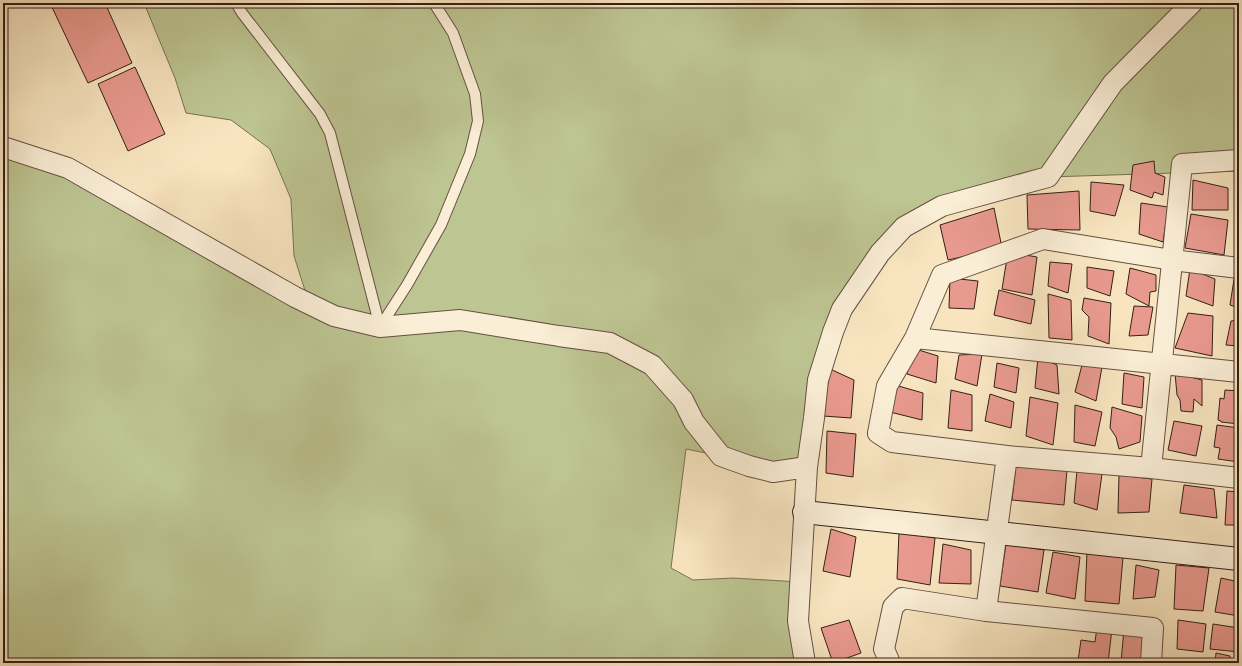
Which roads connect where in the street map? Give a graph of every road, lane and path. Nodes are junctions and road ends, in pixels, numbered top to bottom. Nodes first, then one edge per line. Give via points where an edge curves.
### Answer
1 (236, 3) edge
2 (434, 3) edge
3 (1192, 3) edge
4 (3, 147) edge
5 (1239, 160) edge
6 (1172, 260) junction
7 (1239, 268) edge
8 (380, 327) junction
9 (915, 338) junction
10 (1161, 363) junction
11 (1239, 372) edge
12 (1007, 456) junction
13 (807, 468) junction
14 (1151, 468) junction
15 (1239, 478) edge
16 (804, 512) junction
17 (996, 532) junction
18 (1239, 559) edge
19 (986, 611) junction
20 (806, 663) edge
21 (890, 663) edge
22 (1151, 663) edge

1 - 8 lane via 320,114 330,133
2 - 8 lane via 454,34 474,94 478,121 470,154 441,225
3 - 13 street via 1113,83 1048,177 942,206 904,227 880,252 842,309 833,332 818,380
4 - 8 street via 68,168 295,297 334,316
5 - 6 street via 1182,164
6 - 7 street
6 - 9 street via 1043,239 942,275
6 - 10 street
8 - 13 street via 460,320 610,343 652,366 683,400 694,422 721,456 774,472
9 - 10 street
9 - 12 street via 887,386 878,433 892,442
10 - 11 street
10 - 14 street
12 - 14 street
12 - 17 street
13 - 16 street
14 - 15 street
16 - 17 street
16 - 20 street via 798,621
17 - 18 street
17 - 19 street
19 - 21 street via 902,598 893,607 884,649
19 - 22 street via 1153,628

